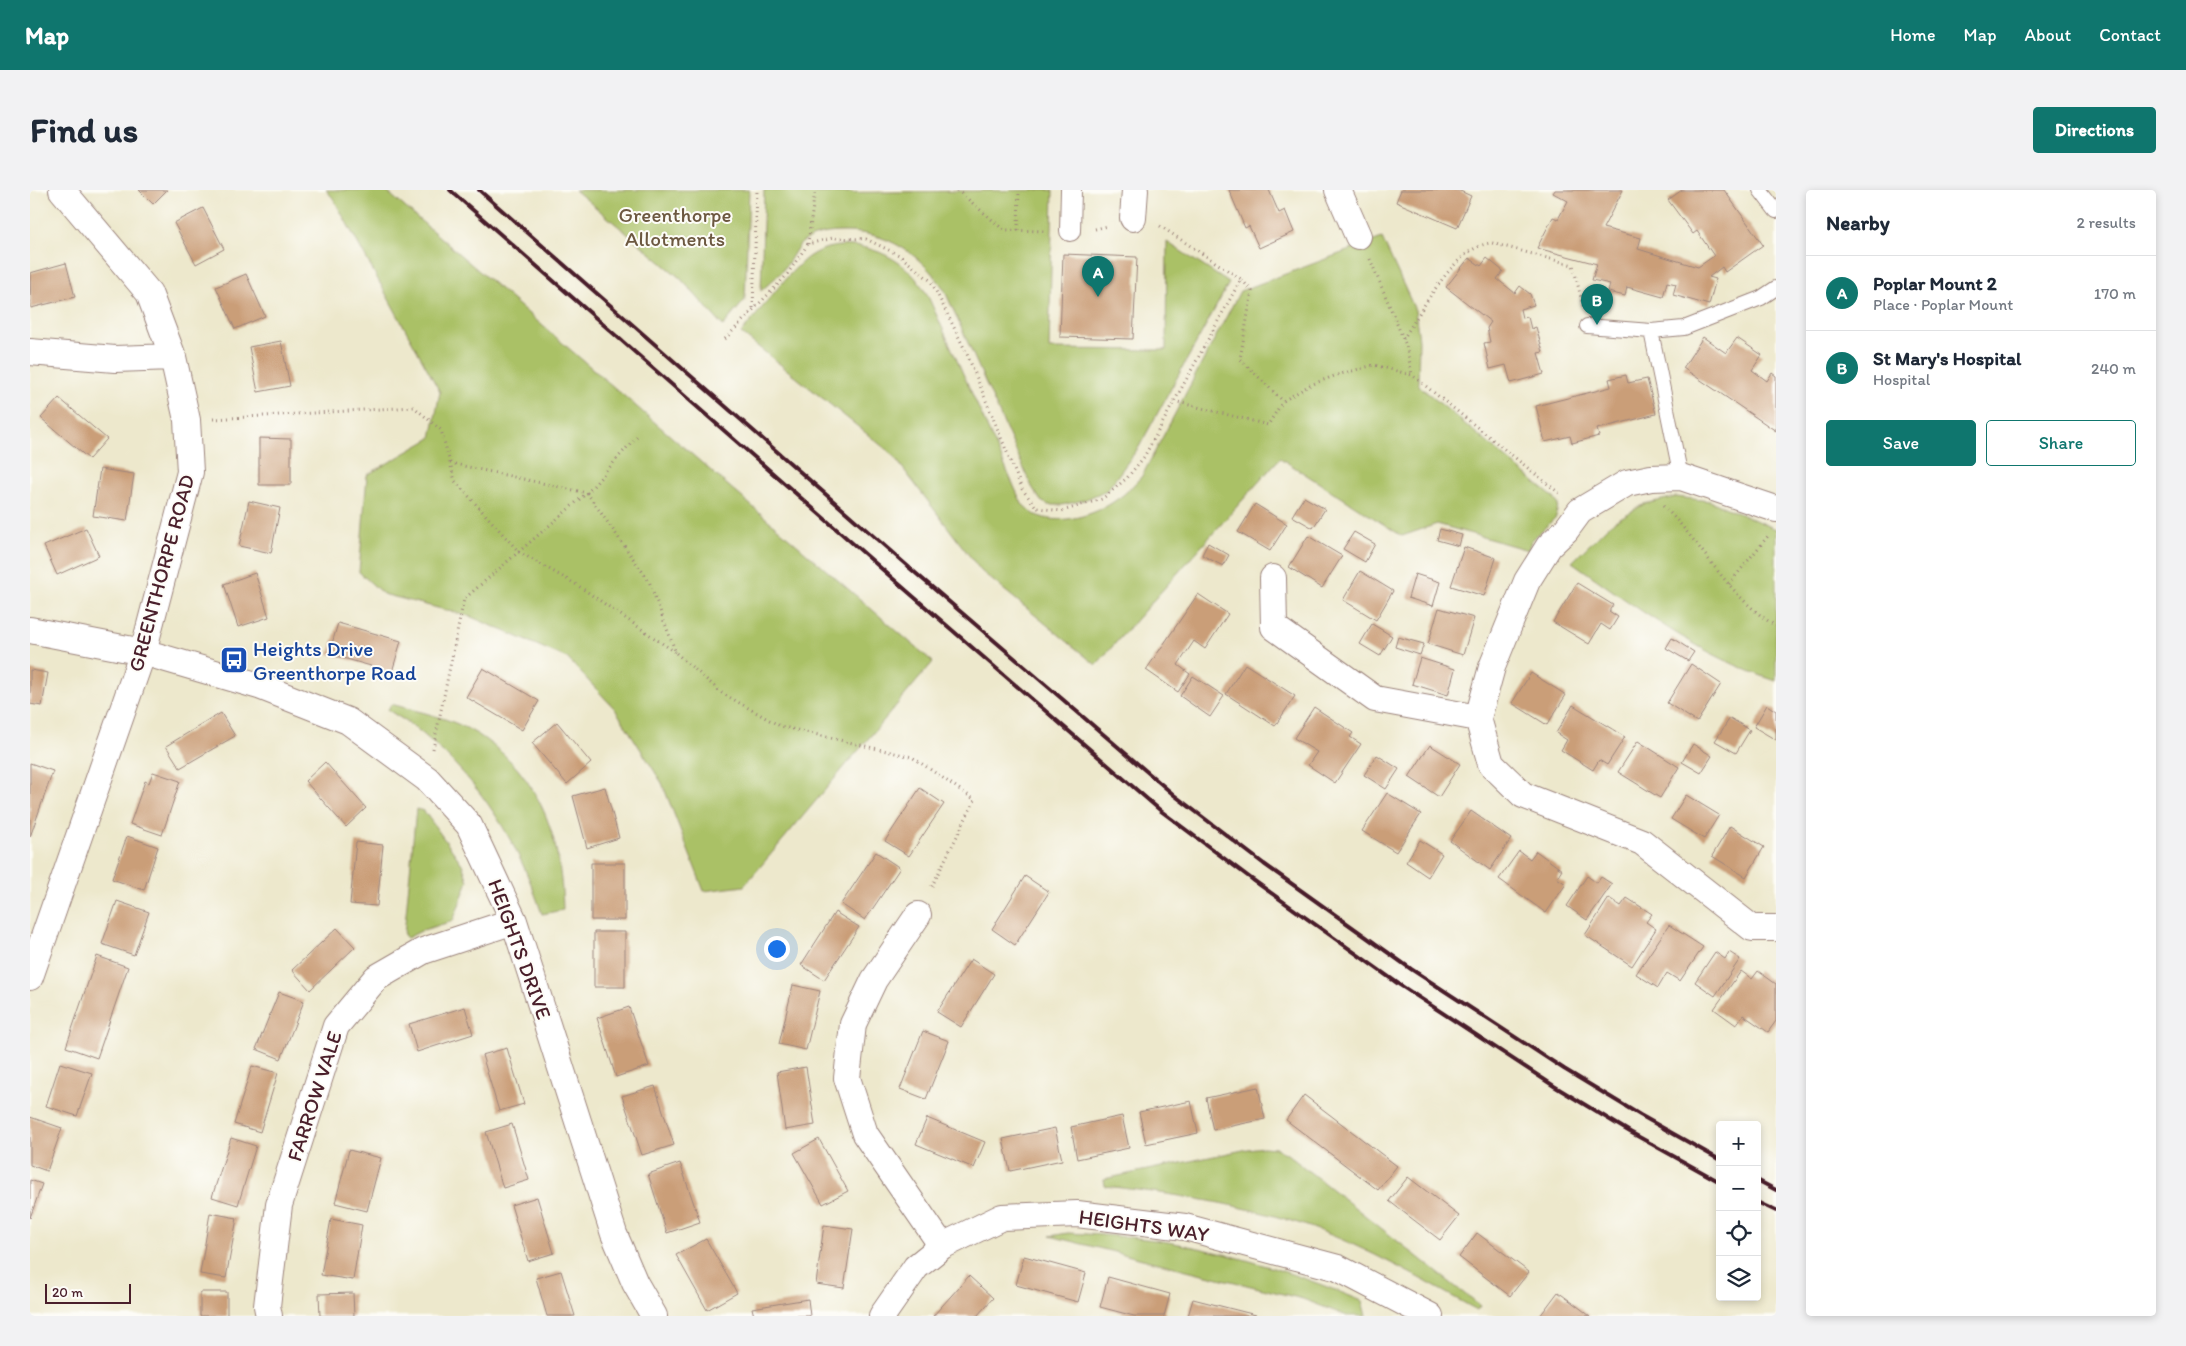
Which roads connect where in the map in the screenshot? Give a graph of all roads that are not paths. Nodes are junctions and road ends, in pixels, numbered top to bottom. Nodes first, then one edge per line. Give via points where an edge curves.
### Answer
1 (62, 190) edge
2 (1071, 190) edge
3 (1135, 190) edge
4 (1338, 190) edge
5 (1760, 190) edge
6 (1776, 211) edge
7 (1133, 218) road end
8 (1070, 231) road end
9 (1358, 236) road end
10 (1776, 288) edge
11 (1587, 326) road end
12 (1651, 331) junction
13 (30, 352) edge
14 (173, 357) junction
15 (1681, 477) junction
16 (1773, 521) edge
17 (1273, 578) dead end
18 (30, 630) edge
19 (144, 652) junction
20 (1478, 718) junction
21 (918, 915) road end
22 (514, 921) junction
23 (1776, 928) edge
24 (30, 977) edge
25 (942, 1246) junction
26 (268, 1316) edge
27 (654, 1316) edge
28 (882, 1316) edge
29 (1430, 1316) edge

1 - 14 street, GREENTHORPE ROAD via 149,293
2 - 8 street
3 - 7 street
4 - 9 street
5 - 6 lane
10 - 12 lane via 1761,298 1684,328
11 - 12 lane
12 - 15 lane
13 - 14 street via 115,359
14 - 19 street, GREENTHORPE ROAD via 187,420 190,472
15 - 16 street
15 - 20 street via 1627,483 1580,511 1549,546 1526,581 1492,667
17 - 20 street via 1266,633 1374,699
18 - 19 street, HEIGHTS DRIVE
19 - 22 street, HEIGHTS DRIVE via 259,686 348,721 427,779 470,825
19 - 24 street, GREENTHORPE ROAD
20 - 23 street via 1491,764 1523,795 1642,842 1752,928
21 - 25 street via 874,980 853,1024 847,1078 865,1134
22 - 26 street, FARROW VALE via 423,951 376,978 336,1026 279,1205
22 - 27 street, HEIGHTS DRIVE via 614,1234 635,1283
25 - 28 street, HEIGHTS WAY via 916,1267
25 - 29 street, HEIGHTS WAY via 1002,1217 1076,1214 1185,1227 1338,1268

